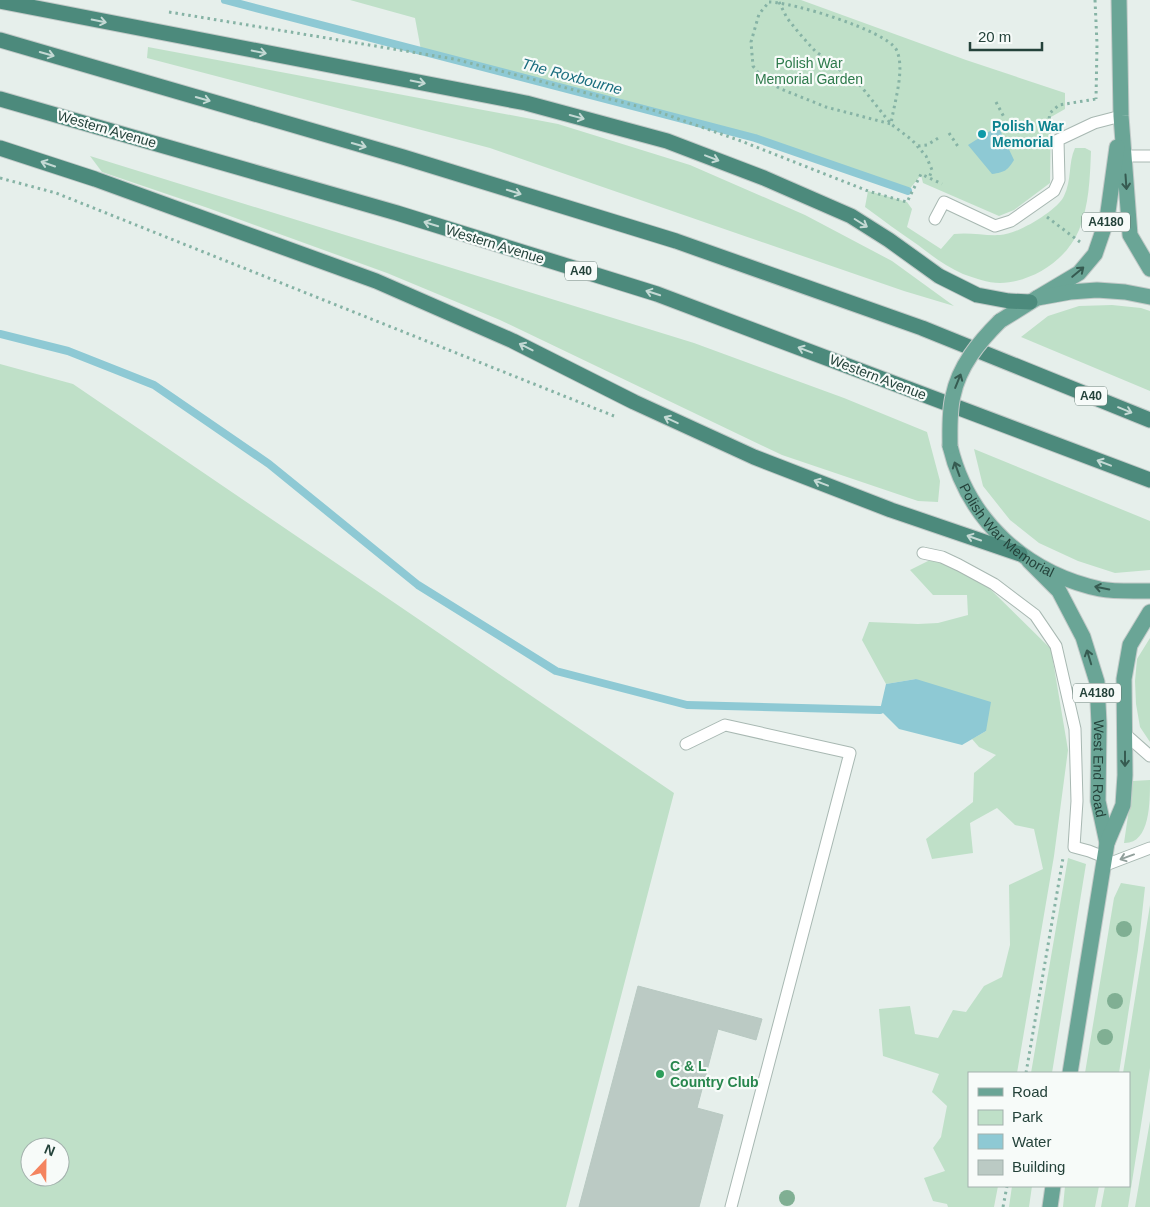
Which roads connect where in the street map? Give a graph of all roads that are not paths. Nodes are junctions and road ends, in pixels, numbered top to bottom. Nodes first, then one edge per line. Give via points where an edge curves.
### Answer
1 (1119, 0) edge
2 (0, 1) edge
3 (0, 40) edge
4 (0, 99) edge
5 (1121, 116) junction
6 (0, 148) edge
7 (1124, 156) junction
8 (1150, 156) edge
9 (935, 219) dead end
10 (1150, 269) edge
11 (1150, 297) edge
12 (1033, 300) junction
13 (1150, 420) edge
14 (1150, 480) edge
15 (923, 554) dead end
16 (1025, 558) junction
17 (1150, 591) edge
18 (1150, 612) edge
19 (1125, 734) junction
20 (686, 744) dead end
21 (1150, 756) edge
22 (1150, 848) edge
23 (1105, 855) junction
24 (1070, 1072) edge
25 (1053, 1187) edge
26 (731, 1207) edge
27 (1050, 1207) edge

1 - 5 main road, A4180
2 -> 12 highway via 526,103 667,141 851,216 939,276 977,295 1009,301
3 -> 13 highway, A40 via 403,157 676,242 922,328
14 -> 4 highway, Western Avenue / A40 via 656,294 398,213
5 - 7 main road, A4180
5 - 9 lane via 1094,123 1058,140 1059,180 1054,191 1011,221 995,226 944,202
12 -> 5 main road, A4180 via 1079,273 1095,254 1107,219
16 -> 6 highway via 754,457 634,402 512,340 376,281
7 - 8 lane
7 -> 10 main road, A4180 via 1130,235
11 - 12 main road, Polish War Memorial via 1096,290
16 -> 12 main road, Polish War Memorial, bridge via 990,525 967,492 950,446 953,396 967,362 983,338 1000,321
15 - 23 lane via 959,564 994,584 1035,615 1056,646 1075,729 1077,801 1074,847
17 -> 16 main road, Polish War Memorial via 1101,589
23 -> 16 main road, West End Road / A4180 via 1098,801 1096,682 1083,637 1059,591
18 - 19 main road, West End Road / A4180 via 1130,645 1124,680
19 - 21 lane
19 -> 23 main road, West End Road / A4180 via 1124,805
20 - 26 lane via 725,725 850,752
22 -> 23 lane
23 - 24 main road, West End Road / A4180
25 - 27 main road

